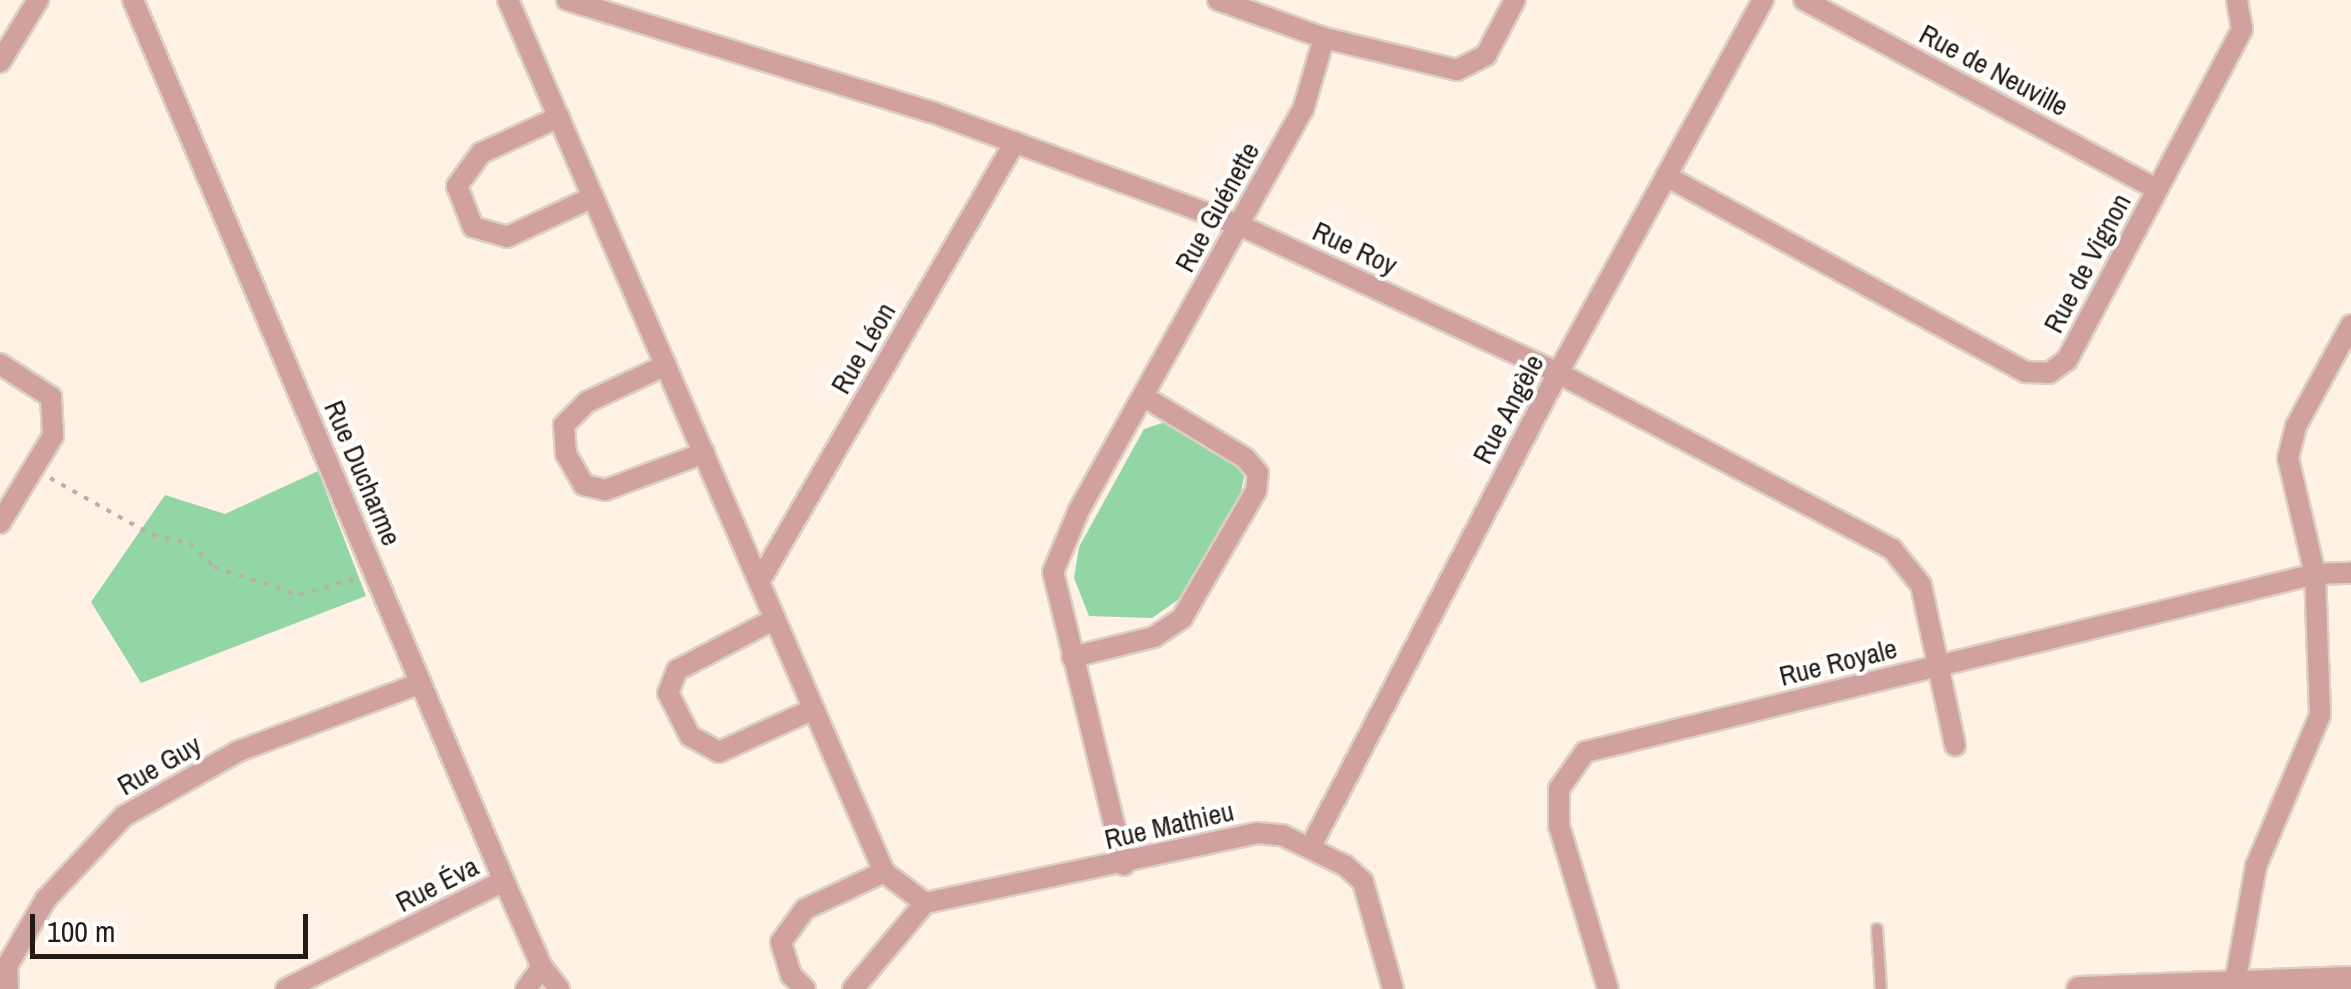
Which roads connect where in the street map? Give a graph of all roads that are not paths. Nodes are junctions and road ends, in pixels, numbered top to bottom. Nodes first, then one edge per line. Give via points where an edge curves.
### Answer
1 (38, 0) edge
2 (133, 0) edge
3 (508, 0) edge
4 (567, 0) edge
5 (1218, 0) edge
6 (1515, 0) edge
7 (1763, 0) edge
8 (1804, 0) edge
9 (2237, 0) edge
10 (1324, 38) junction
11 (0, 62) edge
12 (559, 117) junction
13 (1015, 142) junction
14 (1666, 176) junction
15 (2157, 189) junction
16 (593, 196) junction
17 (1238, 225) junction
18 (2351, 325) edge
19 (0, 364) edge
20 (666, 365) junction
21 (1558, 372) junction
22 (1143, 396) junction
23 (704, 454) junction
24 (0, 523) edge
25 (2351, 573) edge
26 (2315, 574) junction
27 (759, 582) junction
28 (775, 619) junction
29 (1072, 658) junction
30 (1938, 666) junction
31 (421, 683) junction
32 (814, 709) junction
33 (1956, 745) dead end
34 (1310, 848) junction
35 (1124, 865) junction
36 (884, 872) junction
37 (504, 881) junction
38 (925, 903) junction
39 (1877, 930) dead end
40 (542, 967) junction
41 (2351, 980) edge
42 (2235, 982) junction
43 (8, 989) edge
44 (286, 989) edge
45 (526, 989) edge
46 (559, 989) edge
47 (805, 989) edge
48 (853, 989) edge
49 (1392, 989) edge
50 (1608, 989) edge
51 (1881, 989) edge
52 (2078, 989) edge

1 - 11 street
2 - 31 street, Rue Ducharme
3 - 12 street
4 - 13 street, Rue Roy
5 - 10 street
6 - 10 street via 1486,56 1457,70
7 - 14 street, Rue Angèle
8 - 15 street, Rue de Neuville
9 - 15 street, Rue de Vignon via 2242,29
10 - 17 street, Rue Guénette via 1304,110
12 - 16 street
12 - 16 street via 480,153 457,186 473,227 508,237
13 - 17 street, Rue Roy
13 - 27 street, Rue Léon
14 - 15 street, Rue de Vignon via 2026,372 2049,373 2067,360
14 - 21 street, Rue Angèle
16 - 20 street
17 - 21 street, Rue Roy
17 - 22 street, Rue Guénette
18 - 26 street via 2296,426 2288,458
19 - 24 street via 51,397 53,436
20 - 23 street
20 - 23 street via 588,402 564,426 566,454 584,485 606,490
21 - 30 street, Rue Roy via 1892,549 1921,585
21 - 34 street, Rue Angèle
22 - 29 street, Rue Guénette via 1053,572
22 - 29 street via 1245,458 1258,473 1256,491 1182,618 1154,637
23 - 27 street
25 - 26 street, Rue Royale
26 - 30 street, Rue Royale
26 - 42 street via 2320,715 2256,866
27 - 28 street
28 - 32 street
28 - 32 street via 677,670 668,693 690,736 719,752
29 - 35 street, Rue Guénette
30 - 33 street, Rue Roy
30 - 50 street, Rue Royale via 1585,752 1559,790 1559,826
31 - 37 street, Rue Ducharme
31 - 43 street, Rue Guy via 239,751 124,816 46,900 7,966
32 - 36 street
34 - 35 street, Rue Mathieu via 1282,834 1256,833
34 - 49 street, Rue Mathieu via 1363,882
35 - 38 street, Rue Mathieu
36 - 38 street
36 - 47 street via 805,909 782,942 791,975
37 - 40 street, Rue Ducharme
37 - 44 street, Rue Éva
38 - 48 street
39 - 51 lane
40 - 45 street
40 - 46 street, Rue Ducharme
41 - 42 street
42 - 52 street

